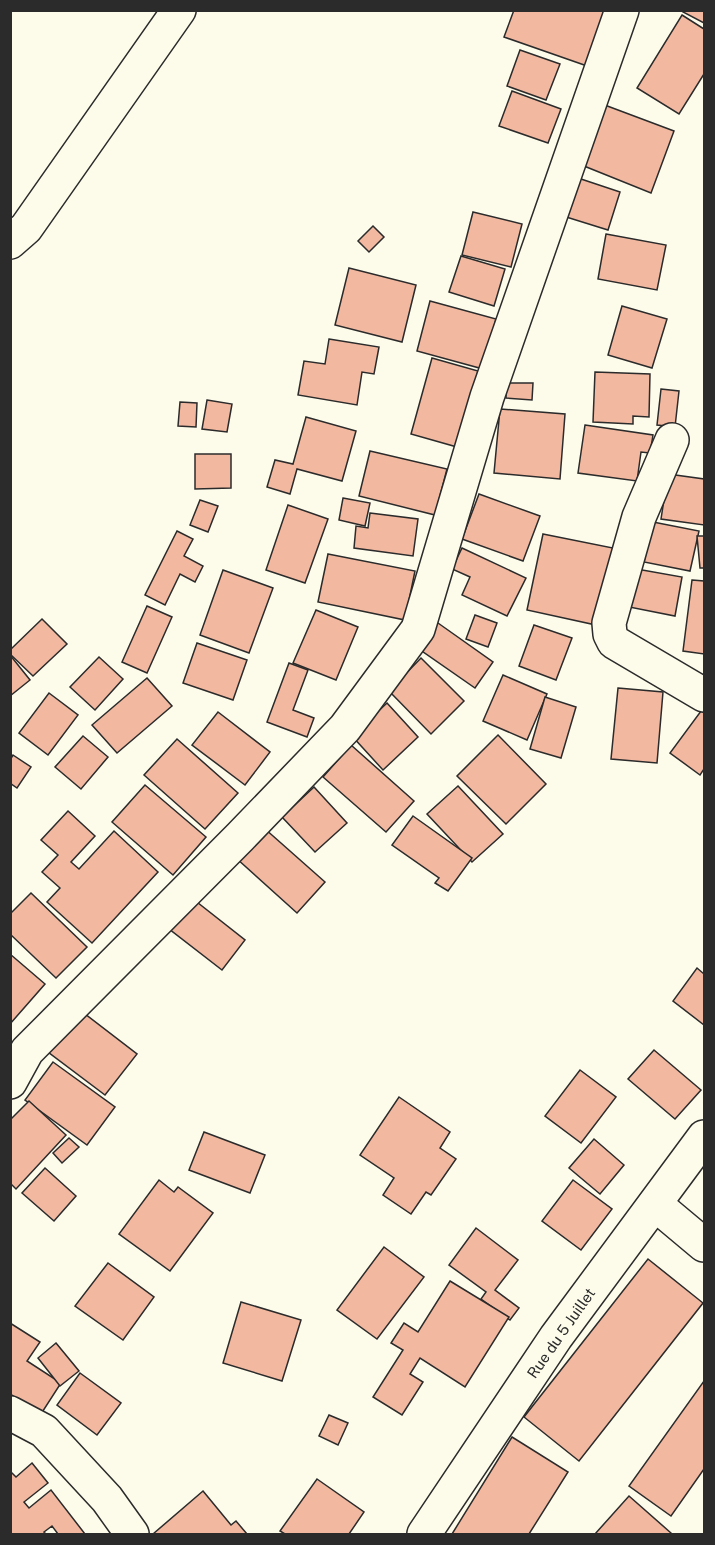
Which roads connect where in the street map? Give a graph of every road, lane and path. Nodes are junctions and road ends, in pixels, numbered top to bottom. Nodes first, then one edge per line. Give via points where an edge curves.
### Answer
1 (179, 10) edge
2 (622, 10) edge
3 (10, 242) edge
4 (672, 440) dead end
5 (705, 695) edge
6 (10, 1082) edge
7 (705, 1137) edge
8 (655, 1204) junction
9 (705, 1245) edge
10 (10, 1413) edge
11 (132, 1534) edge
12 (424, 1534) edge

1 - 3 street via 26,228
2 - 6 street via 487,397 418,629 345,728 27,1051
4 - 5 street via 639,517 609,623 610,634 614,642
7 - 8 street, Rue du 5 Juillet
8 - 9 street
8 - 12 street, Rue du 5 Juillet via 556,1337
10 - 11 street via 44,1431

